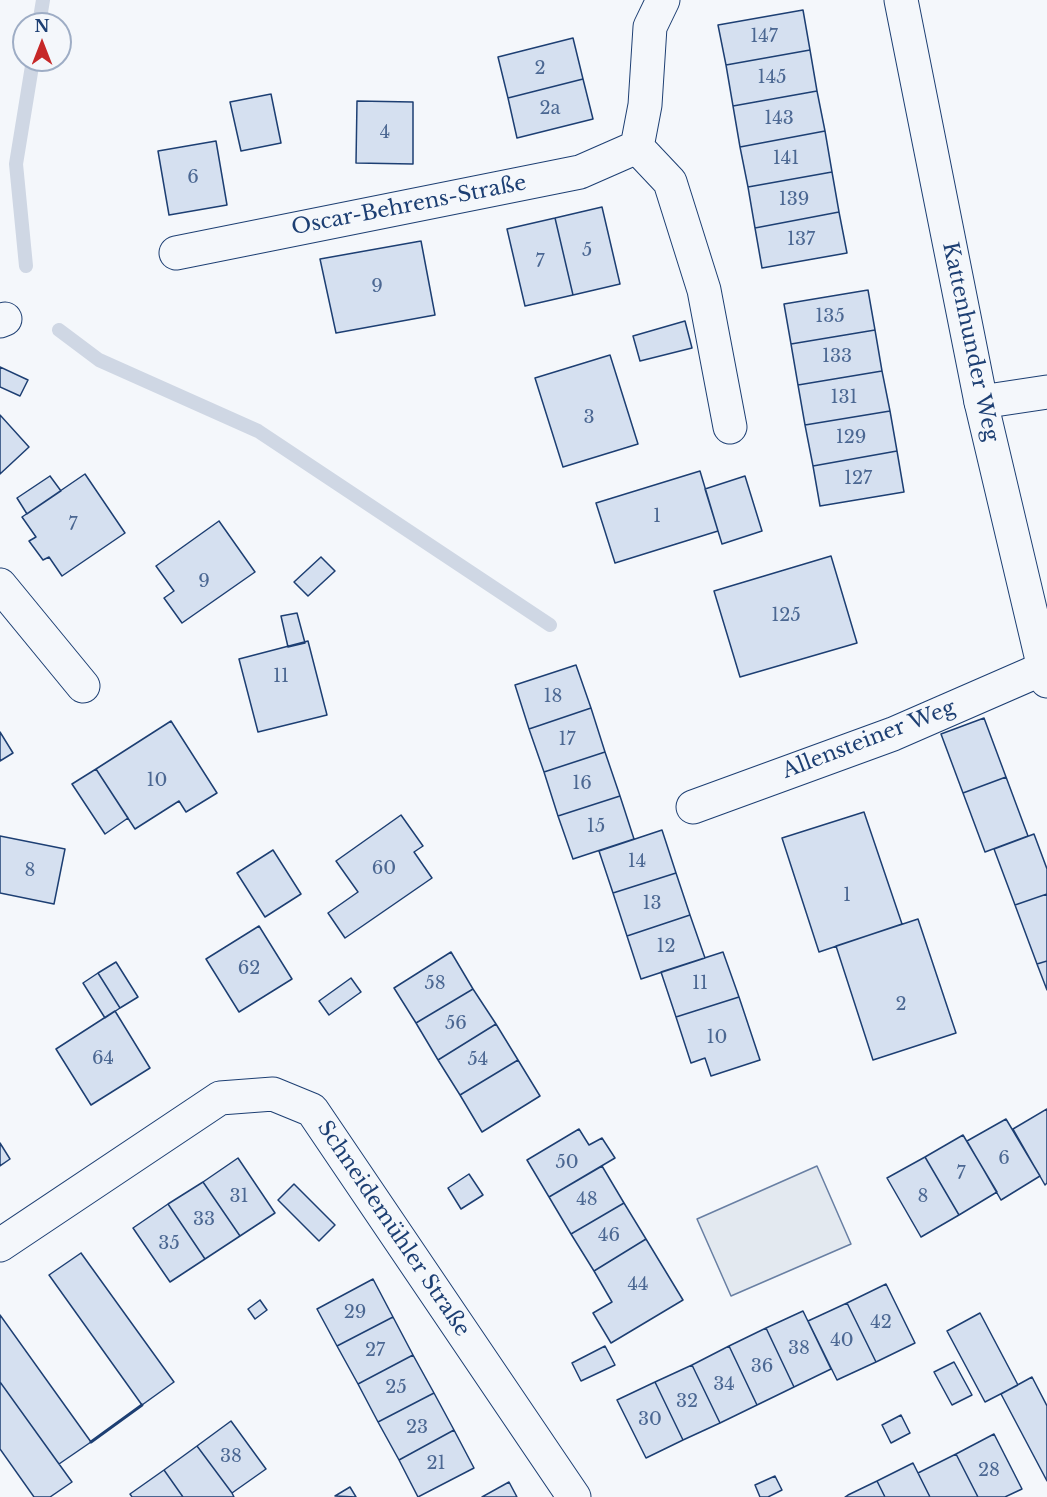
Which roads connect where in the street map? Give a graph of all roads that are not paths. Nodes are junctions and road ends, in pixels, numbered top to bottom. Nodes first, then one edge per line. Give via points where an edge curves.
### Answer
1 (663, 0) edge
2 (900, 0) edge
3 (637, 147) junction
4 (176, 252) dead end
5 (1047, 392) edge
6 (981, 402) junction
7 (730, 426) dead end
8 (0, 585) edge
9 (1045, 675) edge
10 (83, 686) dead end
11 (693, 807) dead end
12 (0, 1245) edge
13 (574, 1497) edge

1 - 3 street via 650,27 645,105
2 - 6 street, Kattenhunder Weg
3 - 4 street, Oscar-Behrens-Straße via 580,172
3 - 7 street via 670,182 704,290
5 - 6 street
6 - 9 street, Kattenhunder Weg
8 - 10 street
9 - 11 street, Allensteiner Weg
12 - 13 street, Schneidemühler Straße via 220,1098 273,1094 312,1110

